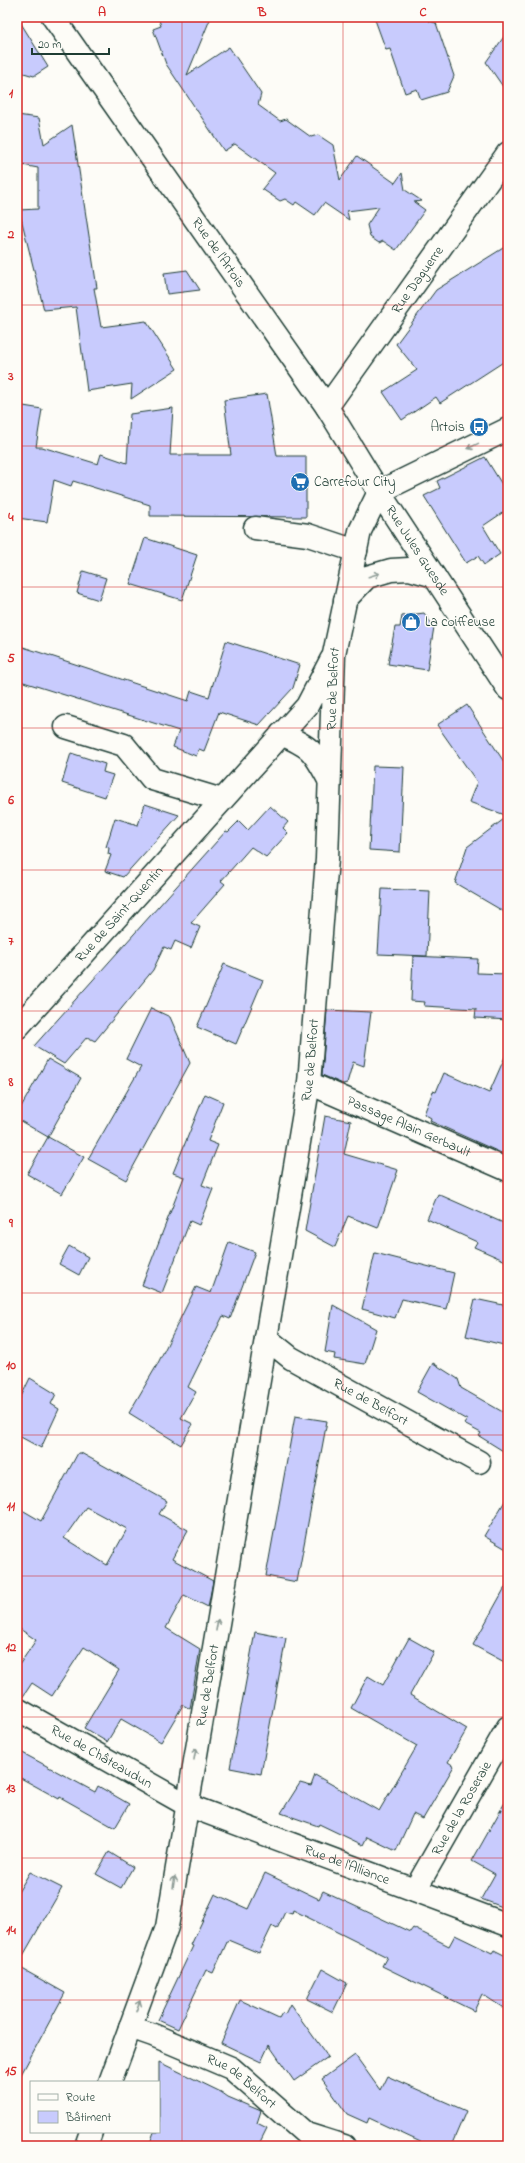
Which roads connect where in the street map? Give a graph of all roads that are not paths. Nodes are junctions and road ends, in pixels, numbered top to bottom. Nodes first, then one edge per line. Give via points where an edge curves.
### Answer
1 (53, 17) edge
2 (508, 153) edge
3 (326, 407) junction
4 (508, 429) edge
5 (379, 492) junction
6 (255, 528) dead end
7 (356, 551) junction
8 (434, 576) junction
9 (345, 600) junction
10 (334, 654) junction
11 (508, 689) edge
12 (66, 727) dead end
13 (281, 734) junction
14 (328, 779) junction
15 (222, 800) junction
16 (17, 1028) edge
17 (310, 1083) junction
18 (508, 1170) edge
19 (266, 1338) junction
20 (479, 1462) dead end
21 (17, 1709) edge
22 (508, 1728) edge
23 (187, 1805) junction
24 (415, 1890) junction
25 (508, 1925) edge
26 (130, 2027) junction
27 (110, 2081) edge
28 (91, 2133) edge
29 (86, 2146) edge
30 (344, 2146) edge

1 - 3 street, Rue de l'Artois
2 - 3 street, Rue Daguerre
3 - 5 street, Rue de l'Artois
4 -> 5 street
5 - 7 street, Rue de Belfort via 360,531
5 - 8 street, Rue Jules Guesde
6 - 7 street via 308,535
7 - 9 street, Rue de Belfort
9 -> 8 street via 367,577 391,570 409,569
8 - 11 street, Rue Jules Guesde
9 - 10 street, Rue de Belfort
10 - 13 street, Rue de Saint-Quentin via 307,706
10 - 14 street, Rue de Belfort
12 - 15 street via 124,745 152,779
13 - 14 street, Rue de Belfort via 305,744 315,754
13 - 15 street, Rue de Saint-Quentin
14 - 17 street, Rue de Belfort via 326,859
15 - 16 street, Rue de Saint-Quentin
17 - 18 street, Passage Alain Gerbault
17 - 19 street, Rue de Belfort
19 - 20 street, Rue de Belfort via 291,1358
23 -> 19 street, Rue de Belfort
21 - 23 street, Rue de Châteaudun
22 - 24 street, Rue de la Roseraie
23 - 24 street, Rue de l'Alliance
26 -> 23 street, Rue de Belfort via 167,1927
24 - 25 street, Rue de l'Alliance
26 - 27 street, Rue de Belfort
26 - 30 street, Rue de Belfort via 230,2068 306,2134
28 - 29 street

